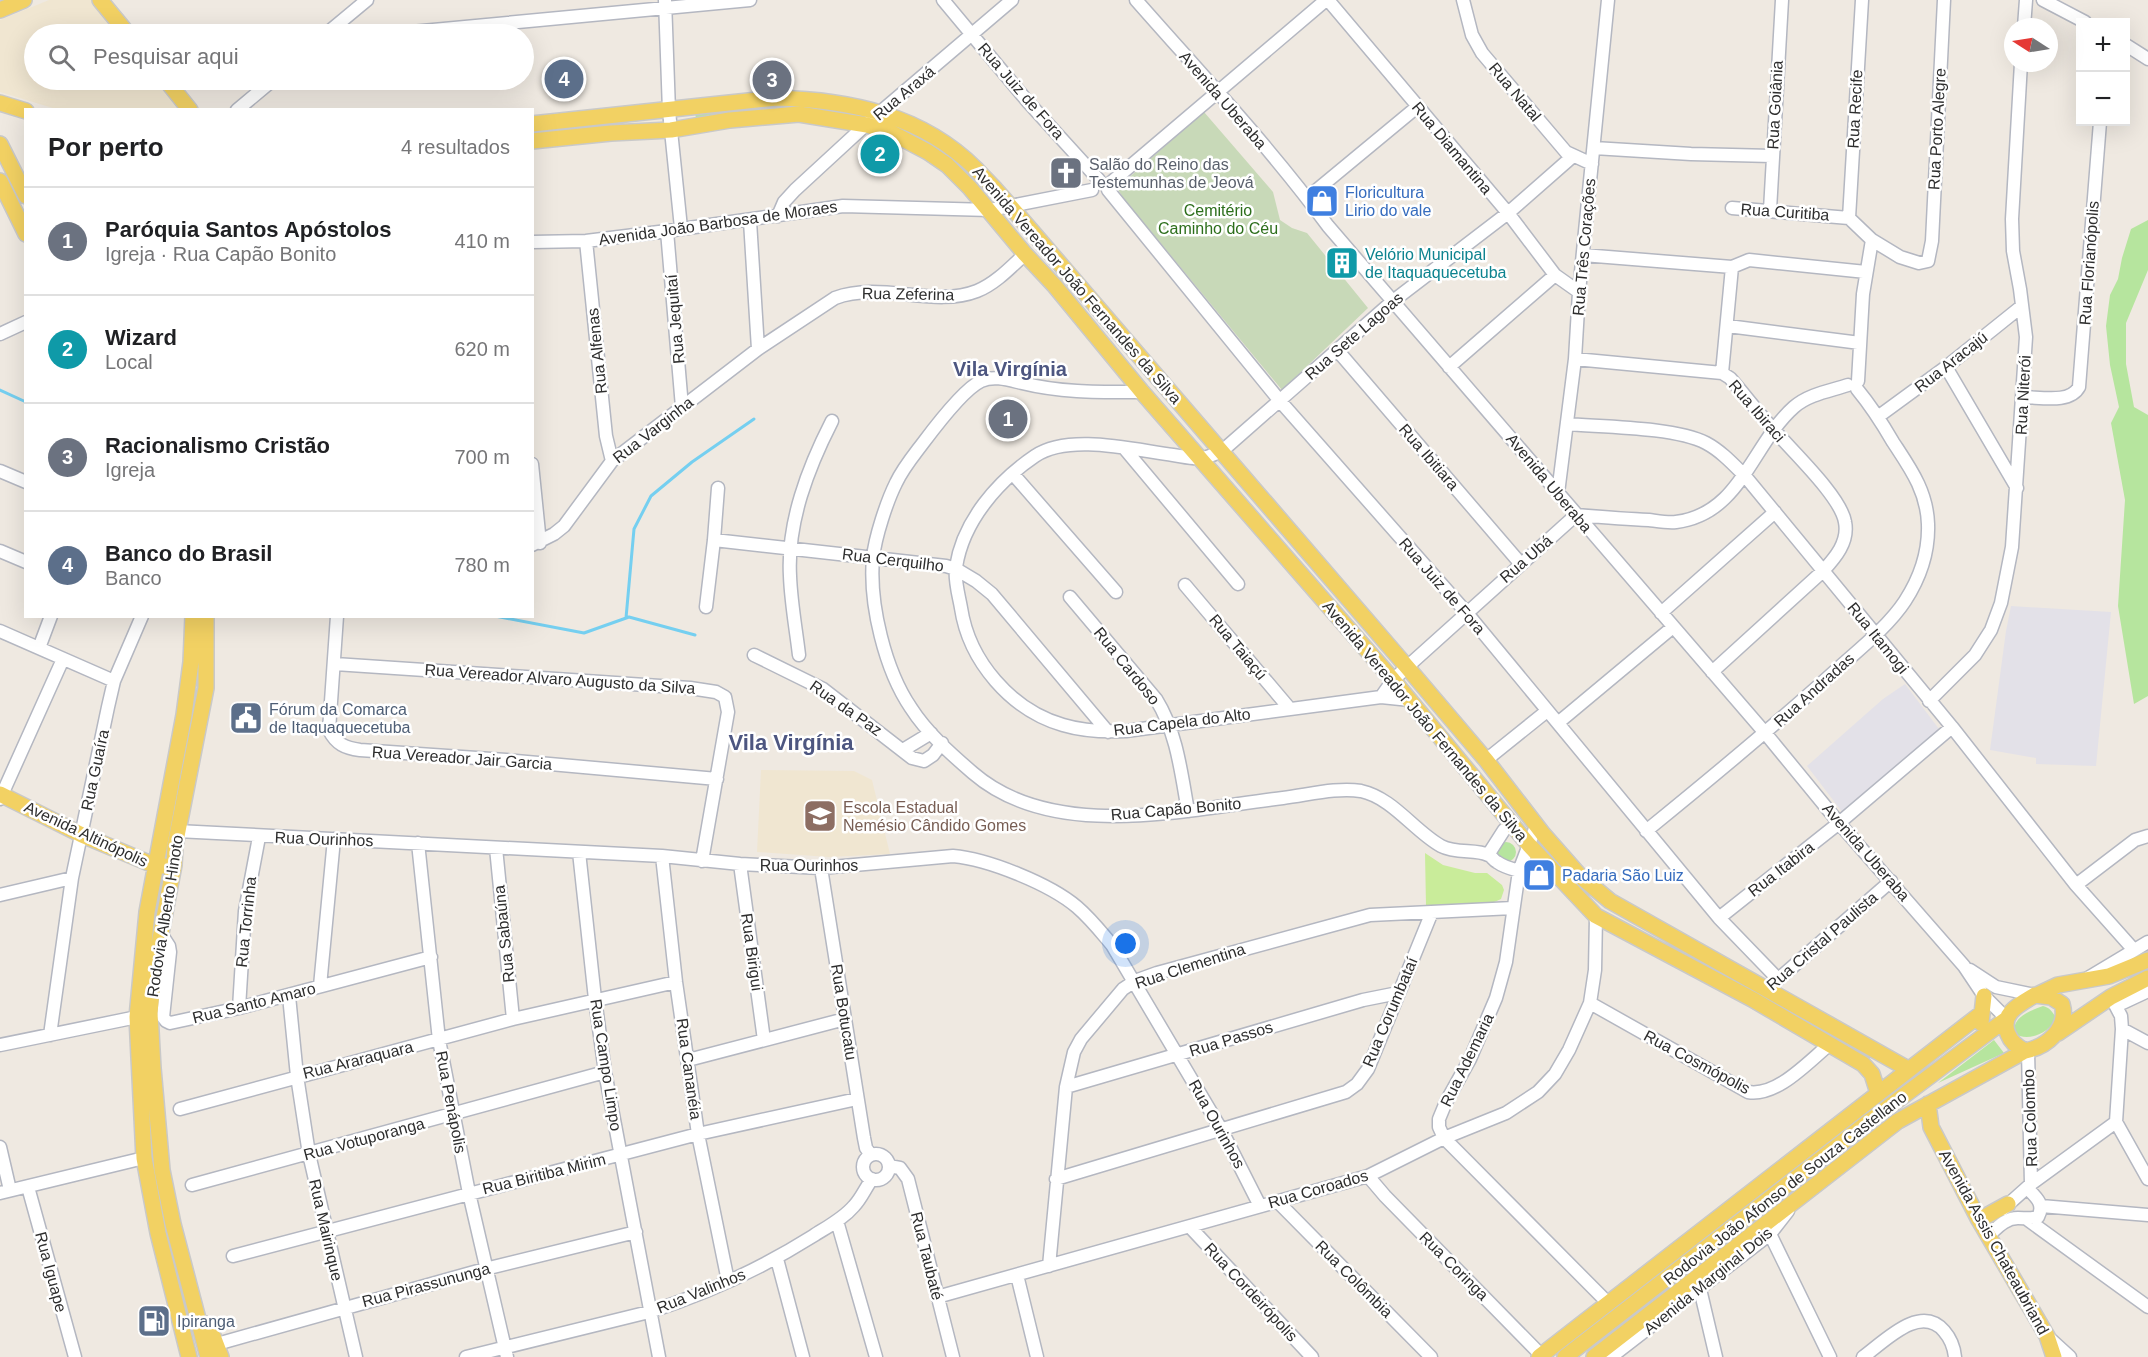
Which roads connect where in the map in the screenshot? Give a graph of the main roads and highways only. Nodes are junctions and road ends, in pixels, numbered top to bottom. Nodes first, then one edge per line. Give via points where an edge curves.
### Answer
1 (24, 0) edge
2 (100, 0) edge
3 (0, 10) edge
4 (120, 24) edge
5 (174, 90) edge
6 (0, 103) edge
7 (188, 108) edge
8 (24, 110) edge
9 (534, 124) edge
10 (534, 141) edge
11 (0, 144) edge
12 (0, 181) edge
13 (24, 192) edge
14 (5, 206) edge
15 (24, 231) edge
16 (1275, 513) junction
17 (1260, 527) junction
18 (193, 618) edge
19 (206, 618) edge
20 (1459, 729) junction
21 (1443, 741) junction
22 (174, 768) junction
23 (1, 796) edge
24 (177, 831) junction
25 (174, 865) junction
26 (156, 866) junction
27 (2148, 960) edge
28 (2148, 978) edge
29 (2036, 995) junction
30 (1984, 996) road end
31 (1983, 1013) junction
32 (2006, 1019) junction
33 (2056, 1035) junction
34 (1978, 1040) junction
35 (2026, 1051) junction
36 (1908, 1069) junction
37 (1878, 1093) junction
38 (1928, 1104) junction
39 (1911, 1112) junction
40 (1931, 1127) junction
41 (1759, 1186) junction
42 (2008, 1210) road end
43 (1983, 1227) junction
44 (1716, 1241) junction
45 (196, 1316) junction
46 (219, 1350) edge
47 (1540, 1356) edge
48 (189, 1357) edge
49 (208, 1357) edge
50 (1565, 1357) edge
51 (1594, 1357) edge
52 (2054, 1357) edge

1 - 3 main road
2 - 4 main road
5 - 7 main road
6 - 8 main road
9 - 16 main road, Avenida Vereador João Fernandes da Silva via 776,98 828,101 908,122 975,168
10 - 17 main road, Avenida Vereador João Fernandes da Silva via 670,130 787,115 867,125 928,152 958,175 990,210
11 - 13 main road
12 - 14 main road
14 - 15 main road
16 - 17 main road
16 - 20 main road, Avenida Vereador João Fernandes da Silva
17 - 21 main road, Avenida Vereador João Fernandes da Silva
18 - 22 main road, Rodovia Alberto Hinoto via 191,662
19 - 24 main road, Rodovia Alberto Hinoto via 206,688
20 - 21 main road
20 - 36 main road, Avenida Vereador João Fernandes da Silva via 1536,826 1580,876 1610,901 1773,984
21 - 37 main road, Avenida Vereador João Fernandes da Silva via 1529,845 1596,916 1752,999 1863,1064 1872,1074
22 - 24 main road via 167,824
22 - 26 main road, Rodovia Alberto Hinoto
23 - 26 main road, Avenida Altinópolis
24 - 25 main road, Rodovia Alberto Hinoto
25 - 26 main road, Avenida Altinópolis
25 - 45 main road, Rodovia Alberto Hinoto via 160,932 150,1013 162,1170
26 - 48 main road, Rodovia Alberto Hinoto via 136,1017 144,1158
27 - 29 main road via 2109,976 2058,985
28 - 33 main road
29 - 32 main road
29 - 33 main road via 2051,997 2062,1004 2063,1022
30 - 31 main road
31 - 34 main road
31 - 36 main road
32 - 34 main road, Rodovia João Afonso de Souza Castellano
32 - 35 main road via 2010,1039
33 - 35 main road
34 - 44 main road, Rodovia João Afonso de Souza Castellano
35 - 38 main road, Rodovia João Afonso de Souza Castellano
36 - 37 main road
37 - 41 main road
38 - 39 main road, Rodovia João Afonso de Souza Castellano
38 - 40 main road, Avenida Assis Chateaubriand
39 - 40 main road, Avenida Assis Chateaubriand
39 - 51 main road, Rodovia João Afonso de Souza Castellano
40 - 43 main road, Avenida Assis Chateaubriand
41 - 44 main road
41 - 47 main road
42 - 43 main road
43 - 52 main road, Avenida Assis Chateaubriand via 2047,1336
44 - 50 main road, Rodovia João Afonso de Souza Castellano
45 - 46 main road
45 - 49 main road, Rodovia Alberto Hinoto

